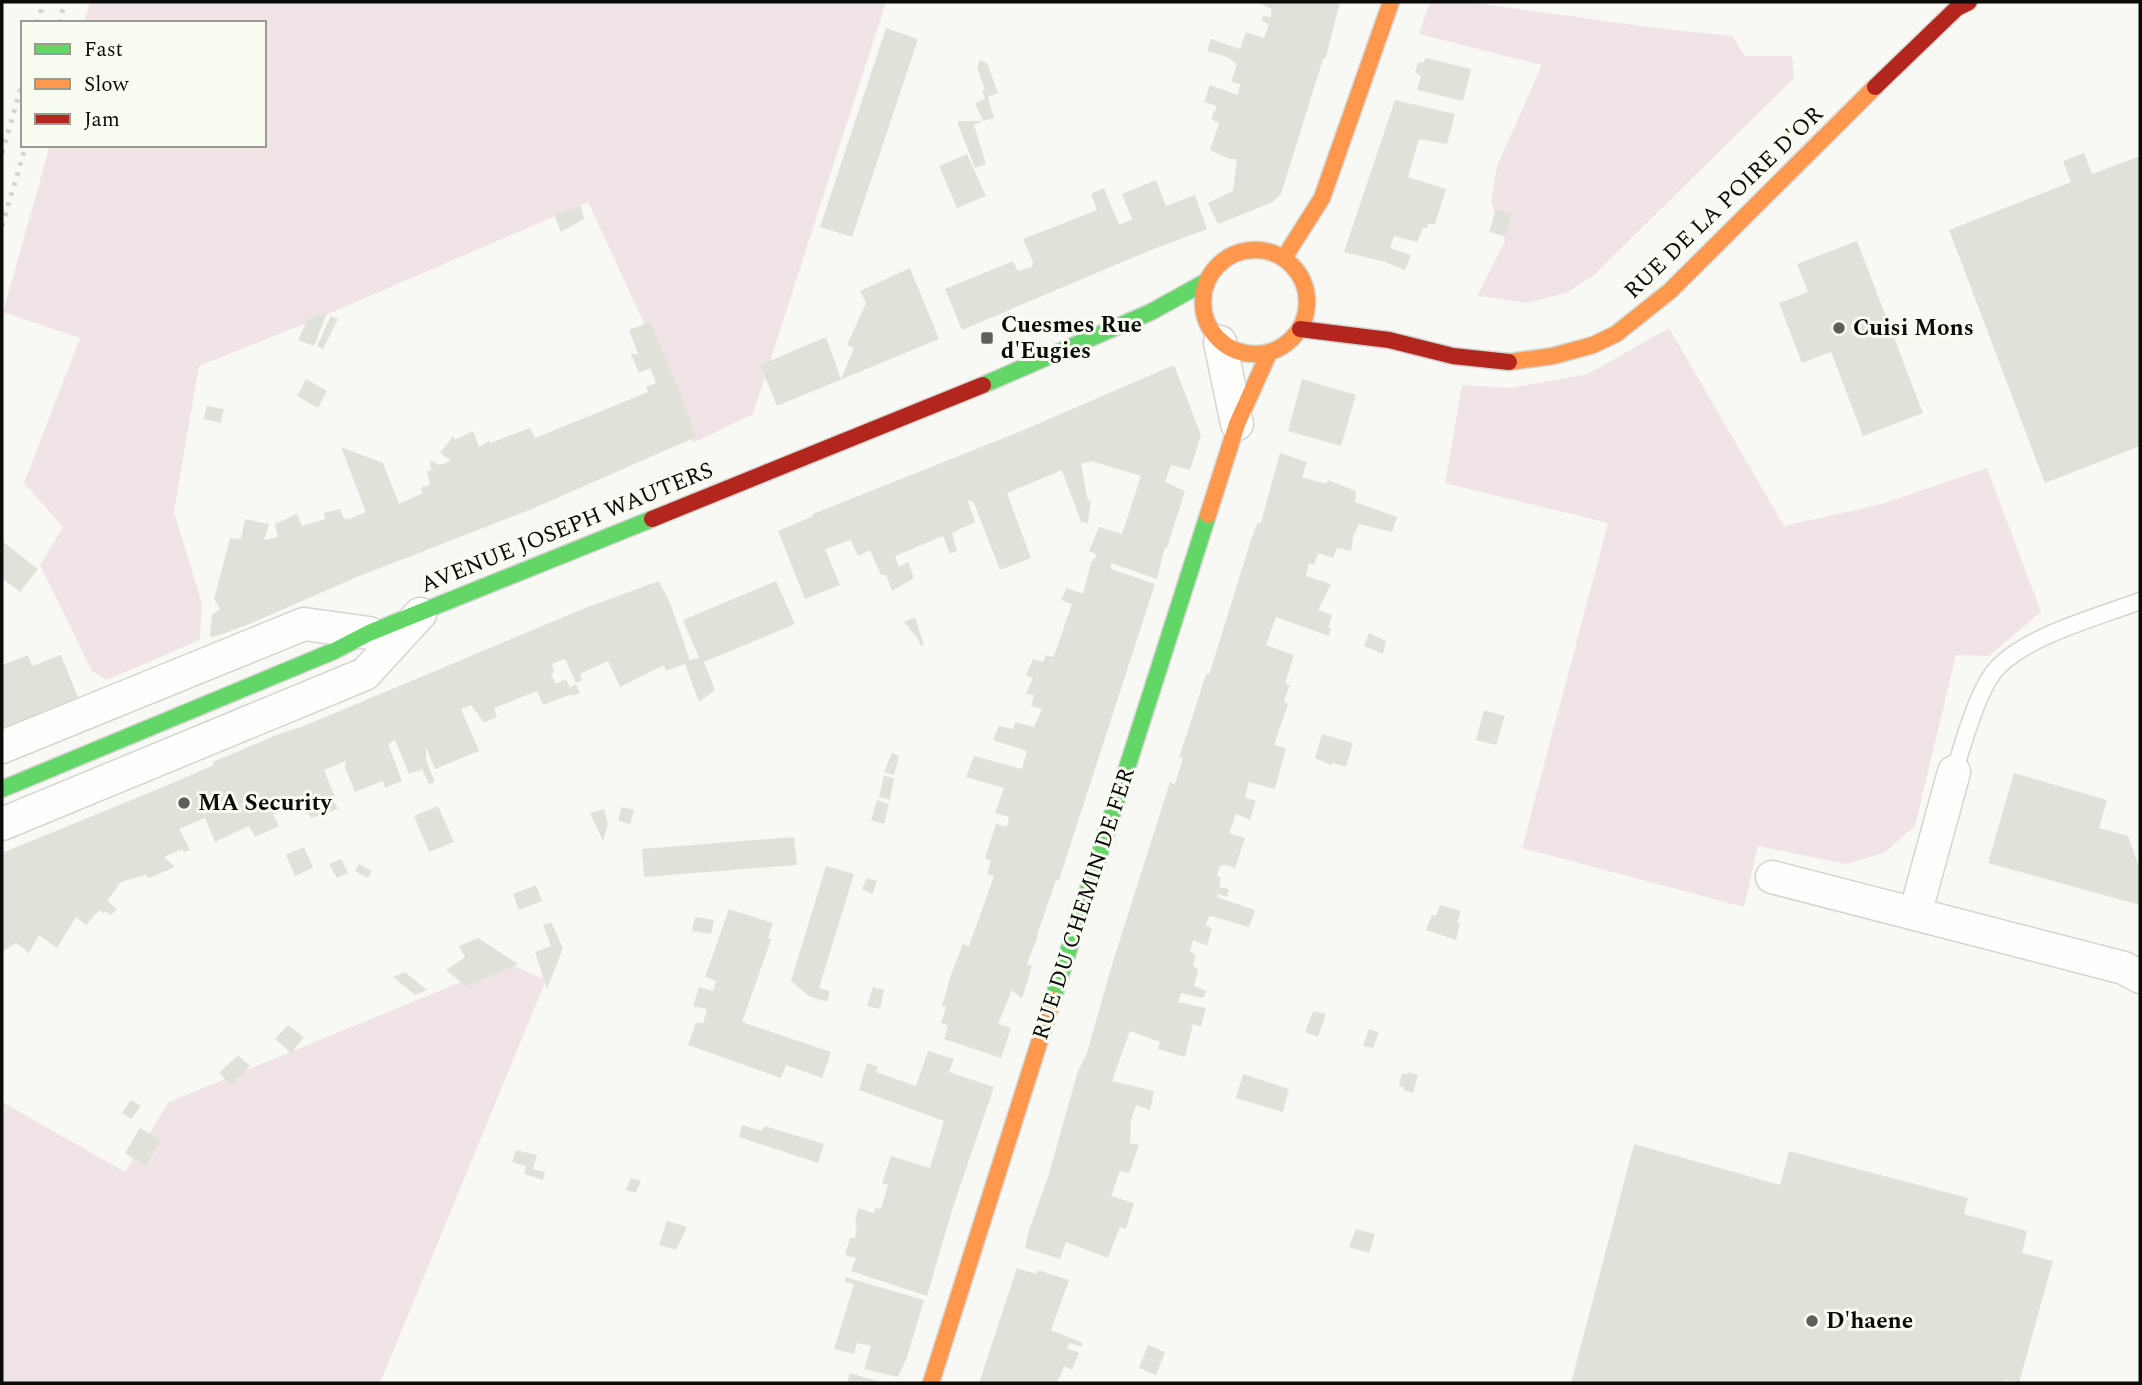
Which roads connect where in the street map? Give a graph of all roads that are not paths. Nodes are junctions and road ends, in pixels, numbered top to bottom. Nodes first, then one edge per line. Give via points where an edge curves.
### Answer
1 (1391, 2) edge
2 (1969, 2) edge
3 (1284, 258) junction
4 (1207, 281) junction
5 (1151, 312) junction
6 (1343, 319) dead end
7 (1198, 322) junction
8 (1300, 329) junction
9 (1389, 340) junction
10 (1269, 354) junction
11 (1237, 424) junction
12 (2140, 601) edge
13 (423, 611) junction
14 (369, 633) junction
15 (2, 747) edge
16 (1954, 772) joint
17 (2, 789) edge
18 (2, 824) edge
19 (1772, 877) dead end
20 (1915, 914) junction
21 (2140, 976) edge
22 (931, 1383) edge

1 - 3 main road via 1322,198
2 - 9 main road, RUE DE LA POIRE D'OR via 1906,57 1670,291 1616,334 1553,356 1510,362 1453,356
3 - 4 main road via 1268,251 1242,251 1225,259
3 - 8 main road via 1297,272 1314,306
4 - 5 main road, AVENUE JOSEPH WAUTERS
4 - 7 main road
5 - 7 main road, AVENUE JOSEPH WAUTERS
5 - 13 main road, AVENUE JOSEPH WAUTERS via 988,383
6 - 9 main road
7 - 10 main road via 1235,351
7 - 11 street, RUE DU CHEMIN DE FER
8 - 9 main road
8 - 10 main road
10 - 11 main road, RUE DU CHEMIN DE FER
11 - 22 main road, RUE DU CHEMIN DE FER
12 - 16 lane via 2036,640 1998,668 1980,696
13 - 14 main road, AVENUE JOSEPH WAUTERS
13 - 18 street via 365,674
14 - 15 street via 304,624
14 - 17 main road, AVENUE JOSEPH WAUTERS
16 - 20 street
19 - 20 street
20 - 21 street

